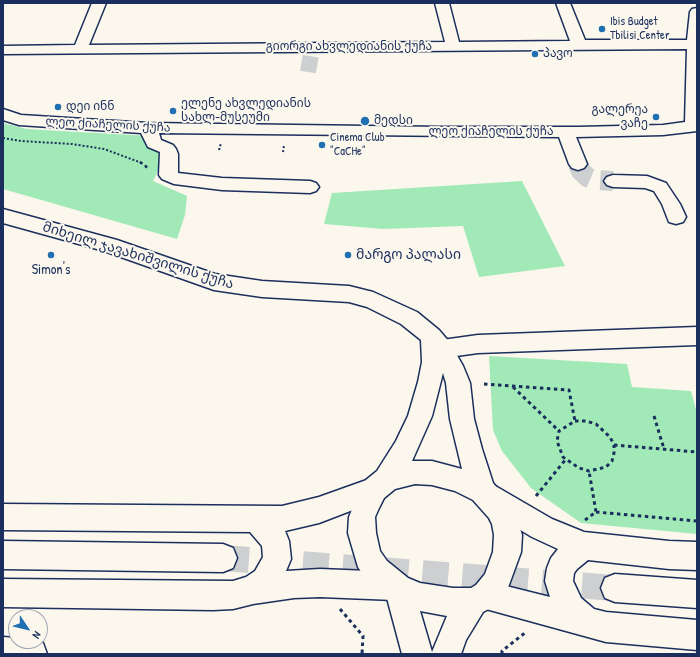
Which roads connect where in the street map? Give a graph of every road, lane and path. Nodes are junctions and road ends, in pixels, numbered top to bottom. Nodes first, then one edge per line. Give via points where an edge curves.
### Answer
1 (99, 3) edge
2 (442, 3) edge
3 (563, 3) edge
4 (697, 12) edge
5 (579, 45) junction
6 (453, 46) junction
7 (695, 47) edge
8 (3, 50) edge
9 (80, 50) junction
10 (3, 114) edge
11 (695, 126) edge
12 (148, 128) junction
13 (566, 132) junction
14 (3, 138) edge
15 (221, 143) dead end
16 (285, 144) dead end
17 (219, 150) dead end
18 (283, 152) dead end
19 (578, 164) tunnel mouth
20 (168, 175) junction
21 (613, 181) tunnel mouth
22 (310, 187) dead end
23 (3, 216) edge
24 (676, 218) dead end
25 (697, 336) edge
26 (436, 342) junction
27 (484, 384) dead end
28 (513, 387) junction
29 (654, 416) dead end
30 (575, 420) junction
31 (559, 431) junction
32 (614, 445) junction
33 (664, 449) junction
34 (697, 452) edge
35 (566, 459) junction
36 (589, 471) junction
37 (380, 484) junction
38 (485, 494) junction
39 (536, 496) dead end
40 (596, 512) junction
41 (3, 517) edge
42 (257, 519) junction
43 (697, 521) edge
44 (585, 536) junction
45 (3, 555) edge
46 (697, 556) edge
47 (223, 558) tunnel mouth
48 (396, 588) junction
49 (615, 588) tunnel mouth
50 (254, 590) junction
51 (3, 593) edge
52 (697, 594) edge
53 (479, 599) junction
54 (341, 603) dead end
55 (586, 622) junction
56 (531, 628) dead end
57 (697, 635) edge
58 (3, 652) edge
59 (416, 652) edge
60 (32, 654) edge
61 (362, 654) edge
62 (446, 654) edge
63 (502, 654) edge

1 - 9 main road
2 - 6 main road
3 - 5 main road
4 - 7 main road
5 - 6 main road, გიორგი ახვლედიანის ქუჩა
5 - 7 main road, გიორგი ახვლედიანის ქუჩა via 684,44
6 - 9 main road, გიორგი ახვლედიანის ქუჩა via 311,51
7 - 11 main road
8 - 9 main road, გიორგი ახვლედიანის ქუჩა
10 - 12 main road, ლეო ქიაჩელის ქუჩა via 19,120
11 - 13 main road, ლეო ქიაჩელის ქუჩა via 663,130
12 - 13 main road, ლეო ქიაჩელის ქუჩა
12 - 20 main road via 154,142 167,149
13 - 19 main road
14 - 20 path via 104,149 140,162 157,176
15 - 17 path, bridge
16 - 18 path
20 - 22 main road via 222,184
21 - 24 main road via 647,182 660,187 662,200
23 - 26 main road, მიხეილ ჯავახიშვილის ქუჩა via 110,245 214,282 262,289 349,294 373,300 409,318
25 - 26 main road via 478,344
26 - 37 main road via 430,382 420,416 406,449
26 - 38 main road, მიხეილ ჯავახიშვილის ქუჩა via 452,366 458,383 469,449
27 - 28 path
28 - 30 path via 569,390
28 - 31 path
29 - 33 path
30 - 31 path
30 - 32 path via 596,424 604,430
31 - 35 path via 557,441
32 - 33 path
32 - 36 path via 612,461 606,467
33 - 34 path
35 - 36 path
35 - 39 path
36 - 40 path
37 - 38 main road via 400,475 415,472 432,473 459,480
37 - 42 main road via 319,510 282,518
37 - 48 main road via 367,503 362,517 362,533 368,556 377,571
38 - 44 main road via 542,528
38 - 53 main road, მიხეილ ჯავახიშვილის ქუჩა via 498,509 508,535 507,552 496,583
40 - 43 path
40 - 44 path via 585,521
41 - 42 main road
42 - 50 main road via 275,541 277,560 265,581
44 - 46 main road via 669,555
44 - 55 main road via 561,568 559,581 571,608
45 - 47 main road
48 - 50 main road via 320,583
48 - 53 main road via 453,603
48 - 59 main road
49 - 52 main road
50 - 51 main road via 213,596
53 - 55 main road
53 - 62 main road, მიხეილ ჯავახიშვილის ქუჩა via 454,632
54 - 61 path via 340,609 363,636
55 - 57 main road via 606,627
56 - 63 path via 502,651
58 - 60 main road

